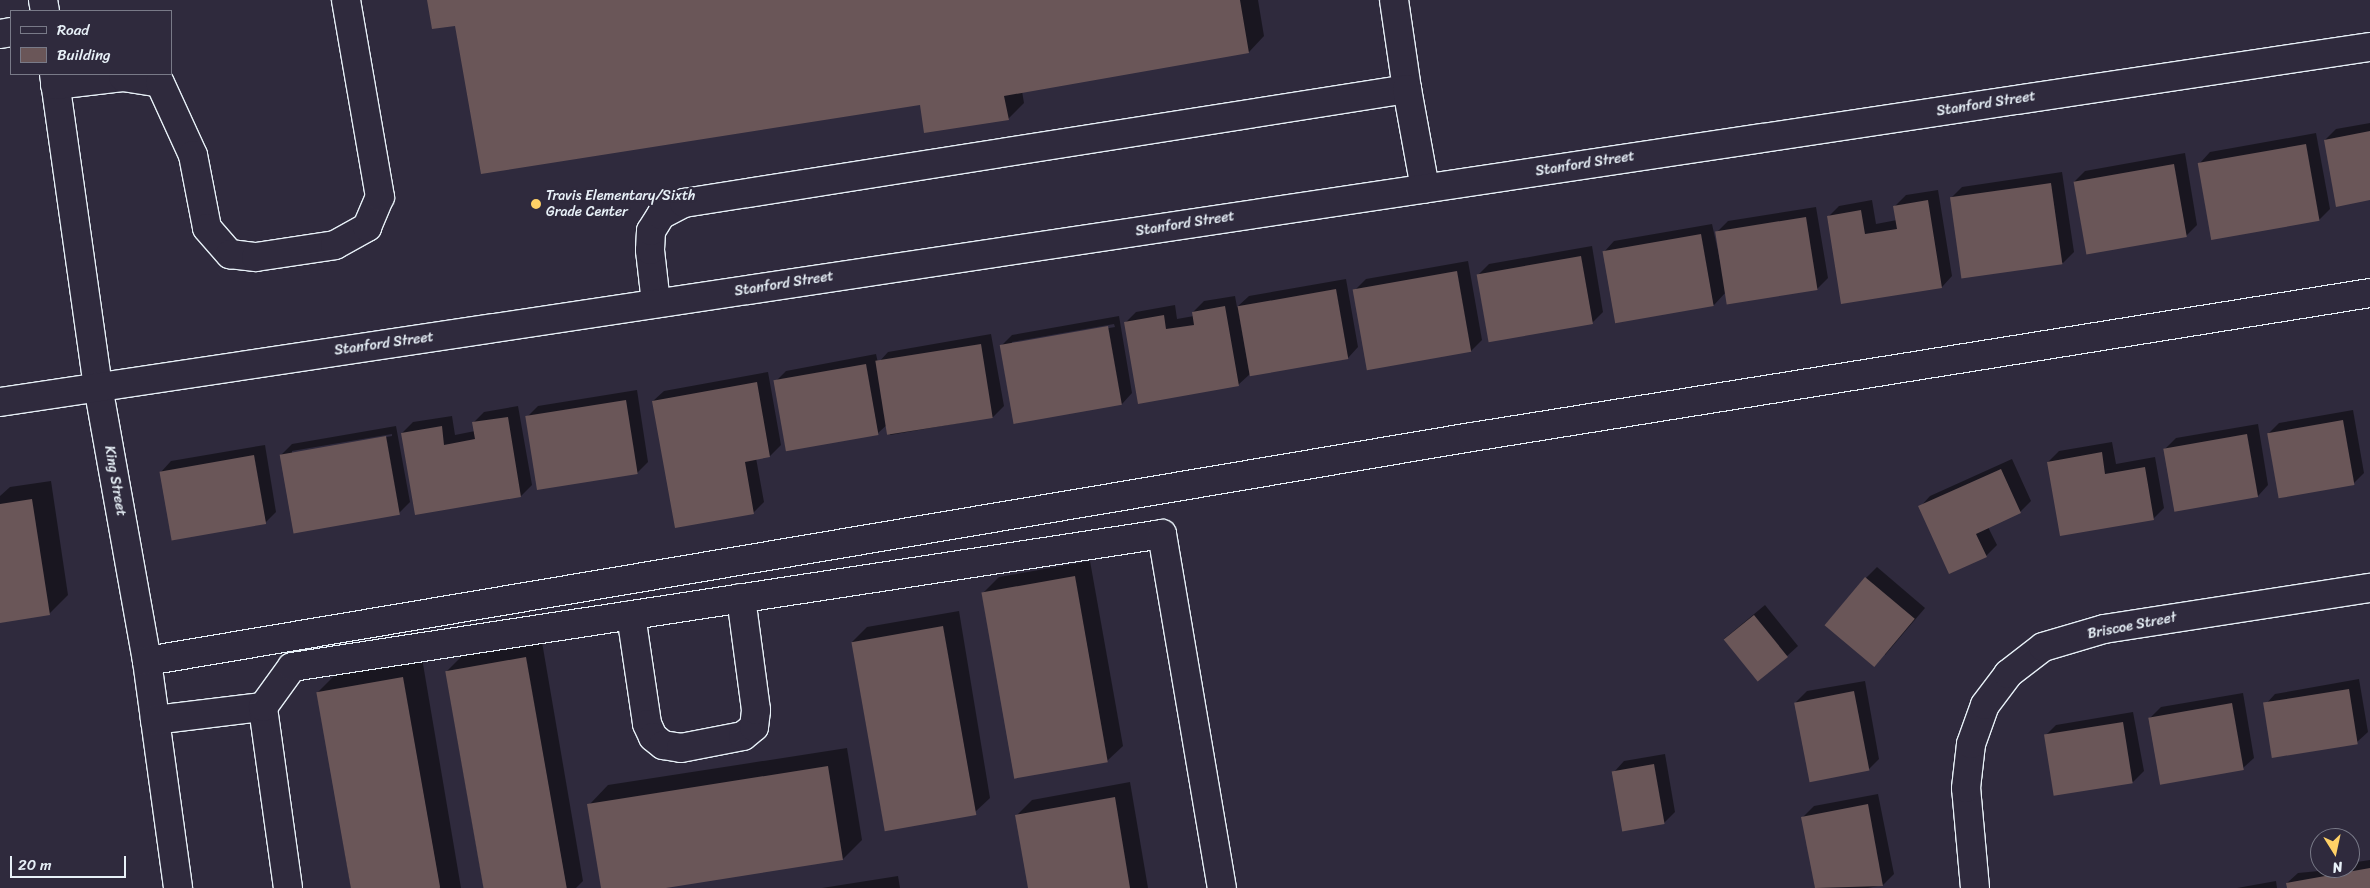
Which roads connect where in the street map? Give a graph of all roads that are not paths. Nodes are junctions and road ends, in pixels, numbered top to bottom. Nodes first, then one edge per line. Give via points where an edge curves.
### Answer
1 (346, 0) edge
2 (1394, 0) edge
3 (2370, 46) edge
4 (54, 79) edge
5 (1406, 88) junction
6 (1425, 188) junction
7 (2370, 293) edge
8 (656, 303) junction
9 (98, 386) junction
10 (0, 402) edge
11 (2370, 588) edge
12 (741, 598) junction
13 (631, 615) junction
14 (147, 661) junction
15 (263, 707) junction
16 (156, 720) junction
17 (178, 888) edge
18 (288, 888) edge
19 (1222, 888) edge
20 (1975, 888) edge

1 - 4 street via 380,197 367,227 335,245 256,257 230,254 207,228 193,155 160,83 123,77
2 - 5 street
3 - 6 street, Stanford Street
4 - 9 street, King Street
5 - 6 street
5 - 8 street via 684,203 661,215 652,231 650,250
6 - 8 street, Stanford Street
7 - 14 street via 1472,437
8 - 9 street, Stanford Street
9 - 10 street, Stanford Street
9 - 14 street, King Street
11 - 20 street, Briscoe Street via 2104,628 2044,646 2008,674 1985,706 1971,744 1966,788
12 - 13 street
12 - 13 street via 756,710 754,727 743,736 681,748 663,745 653,737 647,724
12 - 19 street via 1162,534
13 - 15 street via 292,667
14 - 16 street, King Street
15 - 16 street
15 - 18 street
16 - 17 street, King Street

